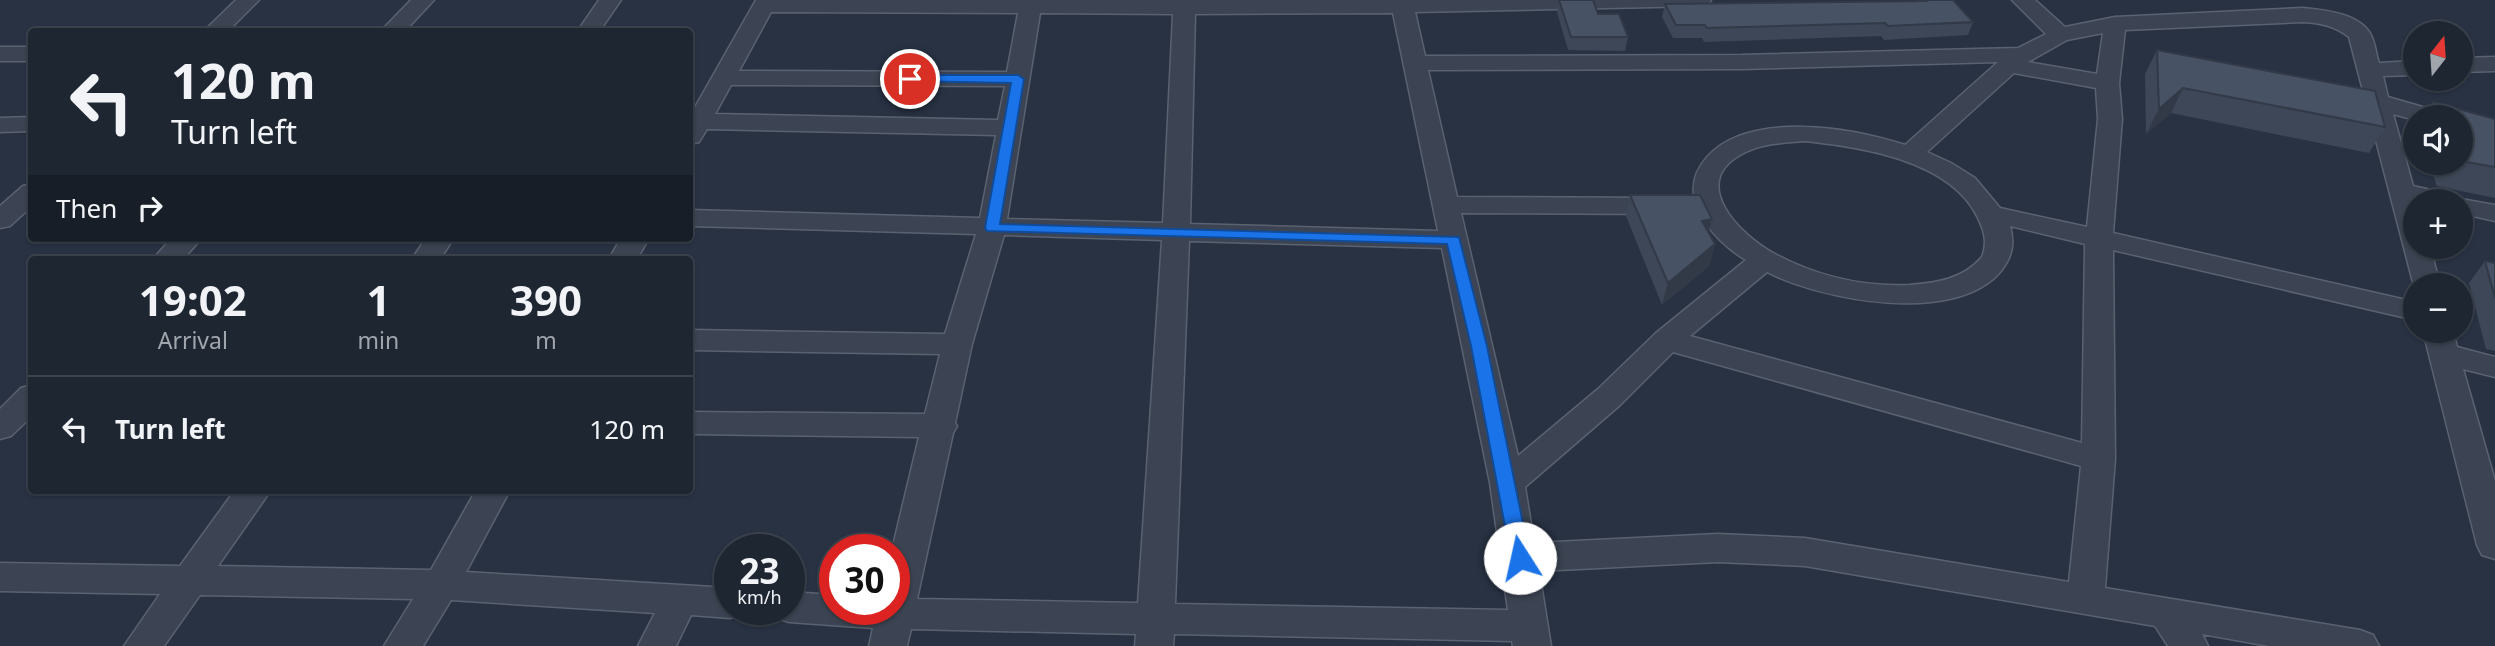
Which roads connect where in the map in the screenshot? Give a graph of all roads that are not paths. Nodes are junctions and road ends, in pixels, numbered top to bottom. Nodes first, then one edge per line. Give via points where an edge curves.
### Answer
1 (248, 0) edge
2 (423, 0) edge
3 (610, 0) edge
4 (1700, 0) edge
5 (2023, 0) edge
6 (1620, 1) edge
7 (766, 2) edge
8 (992, 3) edge
9 (1401, 3) edge
10 (1198, 5) edge
11 (1030, 7) junction
12 (2336, 10) edge
13 (2115, 24) junction
14 (218, 28) edge
15 (395, 28) edge
16 (591, 28) edge
17 (2060, 35) junction
18 (0, 54) edge
19 (28, 54) edge
20 (2015, 60) junction
21 (1413, 63) junction
22 (2495, 64) edge
23 (2473, 65) edge
24 (2403, 69) edge
25 (2369, 70) junction
26 (722, 78) junction
27 (1018, 79) junction
28 (2107, 83) junction
29 (2378, 102) junction
30 (2403, 109) edge
31 (28, 124) edge
32 (0, 125) edge
33 (1009, 128) junction
34 (694, 130) edge
35 (1910, 154) junction
36 (2401, 191) joint
37 (2403, 199) edge
38 (1446, 205) junction
39 (1709, 206) junction
40 (2473, 208) edge
41 (2495, 213) edge
42 (1992, 214) junction
43 (693, 218) edge
44 (992, 228) junction
45 (1176, 233) junction
46 (1454, 240) junction
47 (2099, 240) junction
48 (184, 242) edge
49 (170, 256) edge
50 (1764, 260) junction
51 (2403, 308) edge
52 (693, 340) edge
53 (1667, 340) junction
54 (2441, 343) edge
55 (2443, 343) edge
56 (957, 344) junction
57 (2495, 367) edge
58 (28, 400) edge
59 (693, 423) edge
60 (940, 426) junction
61 (0, 428) edge
62 (2098, 458) junction
63 (1507, 482) junction
64 (251, 494) edge
65 (492, 494) edge
66 (2495, 545) edge
67 (1520, 558) junction
68 (0, 577) edge
69 (190, 580) junction
70 (441, 585) junction
71 (2086, 598) junction
72 (680, 600) junction
73 (714, 602) edge
74 (805, 611) edge
75 (2166, 612) junction
76 (892, 630) edge
77 (1154, 631) edge
78 (1532, 636) edge
79 (143, 646) edge
80 (403, 646) edge
81 (657, 646) edge
82 (2189, 646) edge
83 (2360, 646) edge

1 - 14 street
2 - 15 street
3 - 16 street
4 - 6 street
5 - 17 street
6 - 9 street
7 - 8 street
7 - 26 street
8 - 11 street
9 - 10 street
9 - 21 street
10 - 11 street
10 - 45 street
11 - 27 street
12 - 13 street
12 - 25 street via 2360,35
13 - 17 street
13 - 28 street
17 - 20 street
18 - 19 street
20 - 21 street
20 - 28 street
20 - 35 street
21 - 38 street
22 - 23 street
24 - 25 street
25 - 29 street
26 - 27 street
26 - 34 street
27 - 33 street
28 - 47 street via 2110,119
29 - 30 street
29 - 36 street
31 - 32 street
33 - 34 street
33 - 44 street
35 - 39 street via 1840,136 1784,135 1746,143 1710,169 1705,186
35 - 42 street via 1960,181
36 - 37 street
38 - 39 street
38 - 46 street
39 - 50 street via 1738,243
40 - 41 street
42 - 47 street
42 - 50 street via 2000,238 1994,261 1974,279 1941,291 1899,295 1852,291 1805,279
43 - 44 street
44 - 45 street
44 - 56 street
45 - 46 street
45 - 77 street
46 - 63 street
47 - 51 street
47 - 62 street
48 - 49 street
50 - 53 street
52 - 56 street
53 - 62 street
53 - 63 street via 1609,397
54 - 66 street
55 - 57 street
56 - 60 street
58 - 61 street
59 - 60 street
60 - 76 street
62 - 71 street
63 - 67 street
64 - 69 street
65 - 70 street
67 - 71 street via 1718,548 1805,552
67 - 78 street
68 - 69 street
69 - 70 street
69 - 79 street
70 - 72 street
70 - 80 street
71 - 75 street
72 - 73 street
72 - 81 street
74 - 76 street
75 - 82 street
75 - 83 street
76 - 77 street
77 - 78 street

